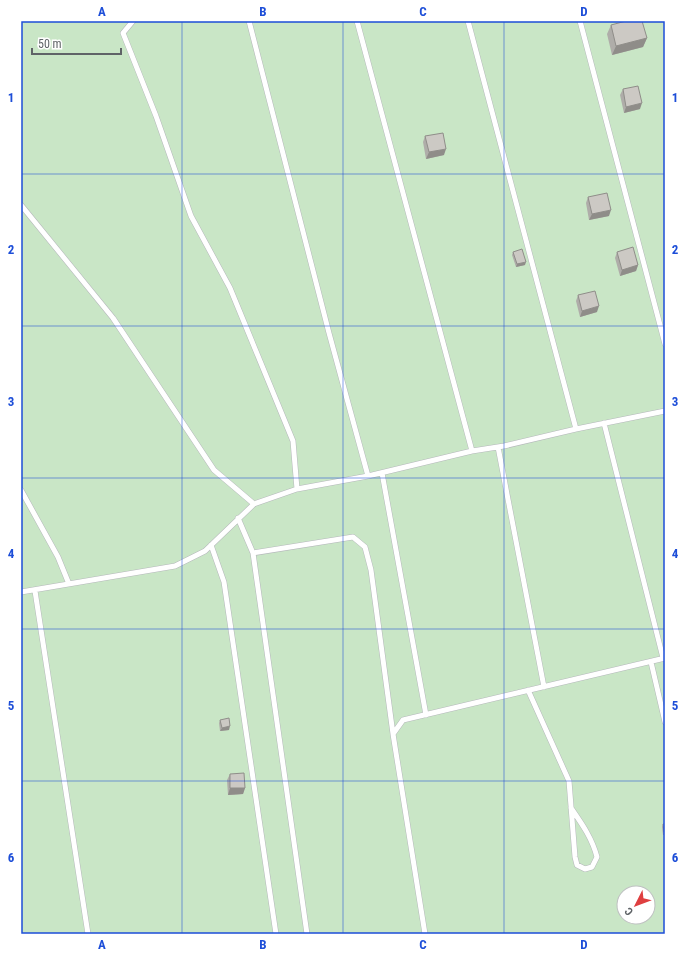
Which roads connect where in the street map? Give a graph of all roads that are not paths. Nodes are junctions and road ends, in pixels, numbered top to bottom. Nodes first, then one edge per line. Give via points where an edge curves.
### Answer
1 (132, 21) edge
2 (245, 21) edge
3 (249, 21) edge
4 (357, 21) edge
5 (468, 21) edge
6 (580, 21) edge
7 (21, 205) edge
8 (665, 344) edge
9 (665, 410) edge
10 (604, 423) junction
11 (576, 429) junction
12 (498, 447) junction
13 (472, 451) junction
14 (382, 473) junction
15 (368, 476) junction
16 (297, 489) junction
17 (21, 490) edge
18 (254, 504) junction
19 (238, 518) junction
20 (211, 545) junction
21 (253, 553) junction
22 (69, 584) junction
23 (35, 591) junction
24 (21, 592) edge
25 (664, 658) edge
26 (651, 662) junction
27 (544, 687) junction
28 (528, 690) junction
29 (426, 715) junction
30 (665, 722) edge
31 (393, 734) junction
32 (571, 808) junction
33 (88, 934) edge
34 (276, 934) edge
35 (307, 934) edge
36 (425, 934) edge

1 - 16 lane via 123,33 156,116 191,216 230,288 293,441
2 - 3 lane
3 - 15 lane
4 - 13 lane
5 - 11 lane
6 - 8 lane
7 - 18 lane via 113,318 214,470
9 - 10 lane
10 - 11 lane
10 - 25 lane
11 - 12 lane
12 - 13 lane
12 - 27 lane
13 - 14 lane
14 - 15 lane
14 - 29 lane
15 - 16 lane
16 - 18 lane
17 - 22 lane via 58,557
18 - 19 lane
19 - 20 lane
19 - 21 lane
20 - 22 lane via 205,551 175,566
20 - 34 lane via 224,582
21 - 31 lane via 353,537 365,547 371,570
21 - 35 lane
22 - 23 lane
23 - 24 lane
23 - 33 lane
25 - 26 lane
26 - 27 lane
26 - 30 lane
27 - 28 lane
28 - 29 lane
28 - 32 lane via 569,781
29 - 31 lane via 403,720
31 - 36 lane
32 - 32 lane via 575,857 578,865 585,869 592,867 597,857 595,848 585,827

